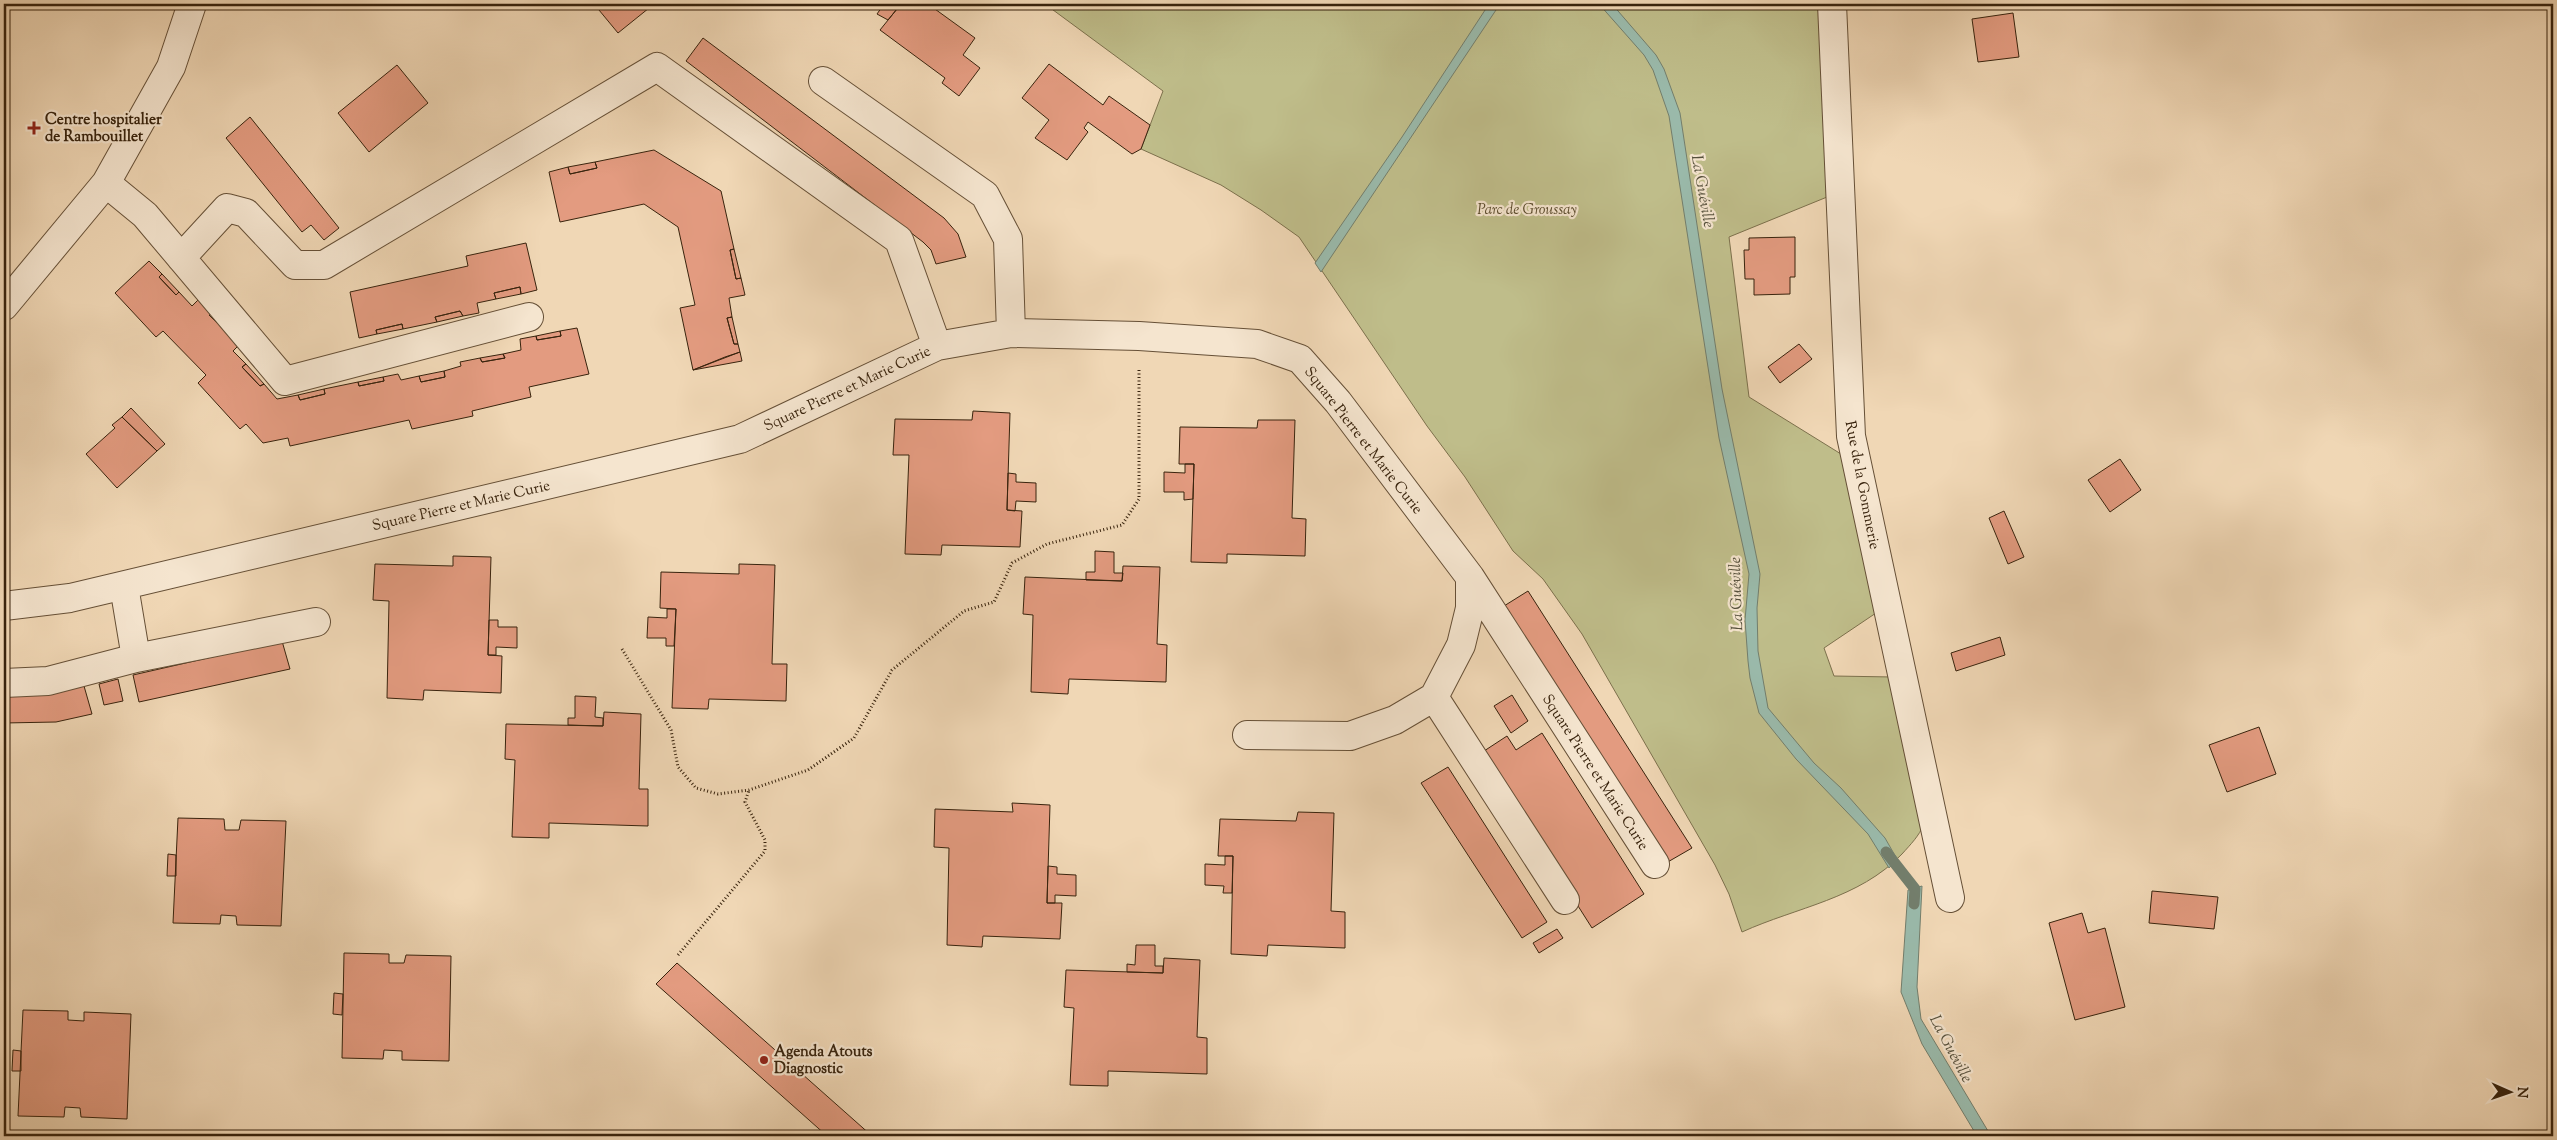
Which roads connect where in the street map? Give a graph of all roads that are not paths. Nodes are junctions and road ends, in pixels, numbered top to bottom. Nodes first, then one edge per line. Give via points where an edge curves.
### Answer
1 (192, 4) edge
2 (1832, 4) edge
3 (822, 81) dead end
4 (106, 183) junction
5 (181, 258) junction
6 (4, 306) edge
7 (529, 318) dead end
8 (1011, 333) junction
9 (937, 346) junction
10 (1470, 577) junction
11 (124, 586) junction
12 (4, 606) edge
13 (316, 622) dead end
14 (136, 658) junction
15 (4, 683) edge
16 (1434, 697) junction
17 (1247, 735) dead end
18 (1655, 864) dead end
19 (1950, 898) dead end
20 (1564, 900) dead end

1 - 4 street via 171,67
2 - 19 street, Rue de la Gommerie via 1851,436
3 - 8 street via 984,195 1008,239
4 - 5 street via 145,215
4 - 6 street
5 - 7 street via 285,380
5 - 9 street via 227,208 246,213 296,265 324,265 656,67 899,240
8 - 9 street, Square Pierre et Marie Curie
8 - 10 street, Square Pierre et Marie Curie via 1139,336 1257,344 1300,359 1338,402
9 - 11 street, Square Pierre et Marie Curie via 740,439
10 - 16 street via 1470,608 1461,645
10 - 18 street, Square Pierre et Marie Curie
11 - 12 street, Square Pierre et Marie Curie via 70,598
11 - 14 street
13 - 14 street
14 - 15 street via 48,681
16 - 17 street via 1395,720 1350,736
16 - 20 street

